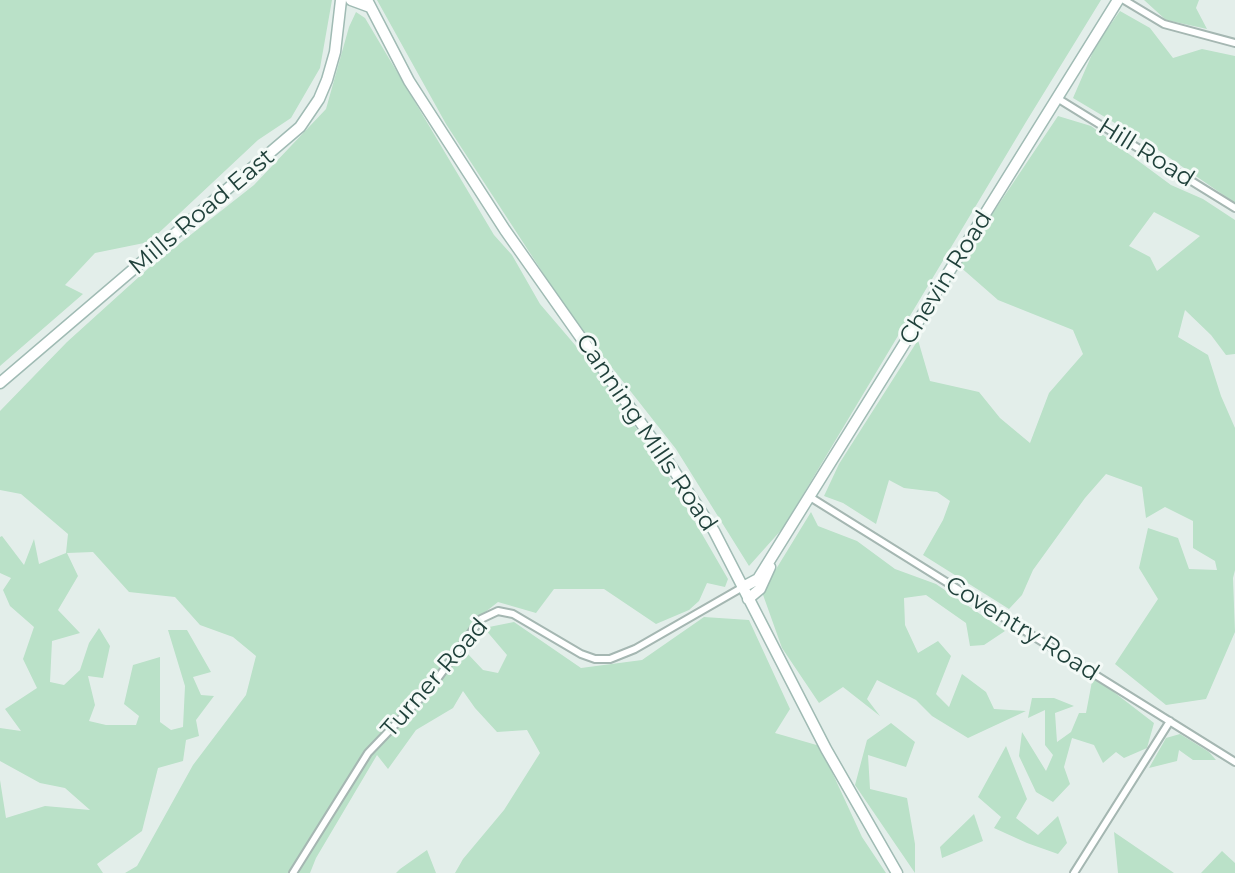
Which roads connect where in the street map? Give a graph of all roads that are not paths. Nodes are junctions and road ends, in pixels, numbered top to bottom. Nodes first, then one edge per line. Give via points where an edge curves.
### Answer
1 (341, 0) edge
2 (351, 0) edge
3 (1118, 0) edge
4 (1124, 0) edge
5 (368, 4) edge
6 (1235, 43) edge
7 (1058, 98) junction
8 (1235, 208) edge
9 (0, 383) edge
10 (810, 497) junction
11 (772, 556) junction
12 (743, 587) junction
13 (748, 599) junction
14 (1170, 721) junction
15 (1235, 762) edge
16 (293, 873) edge
17 (897, 873) edge
18 (1074, 873) edge

1 - 9 main road, Mills Road East via 327,80 293,134
2 - 5 main road, Canning Mills Road
3 - 7 main road, Chevin Road
4 - 6 street via 1164,24
5 - 12 main road, Canning Mills Road via 450,146 704,514
7 - 8 street, Hill Road
7 - 10 main road, Chevin Road
10 - 11 main road, Chevin Road
10 - 14 street, Coventry Road
11 - 12 main road, Chevin Road via 758,579
11 - 13 main road, Chevin Road via 765,581
12 - 13 main road, Canning Mills Road
12 - 16 street, Turner Road via 610,659 581,654 513,614 498,611 481,619 432,687 368,753
13 - 17 main road, Canning Mills Road
14 - 15 street, Coventry Road
14 - 18 street

